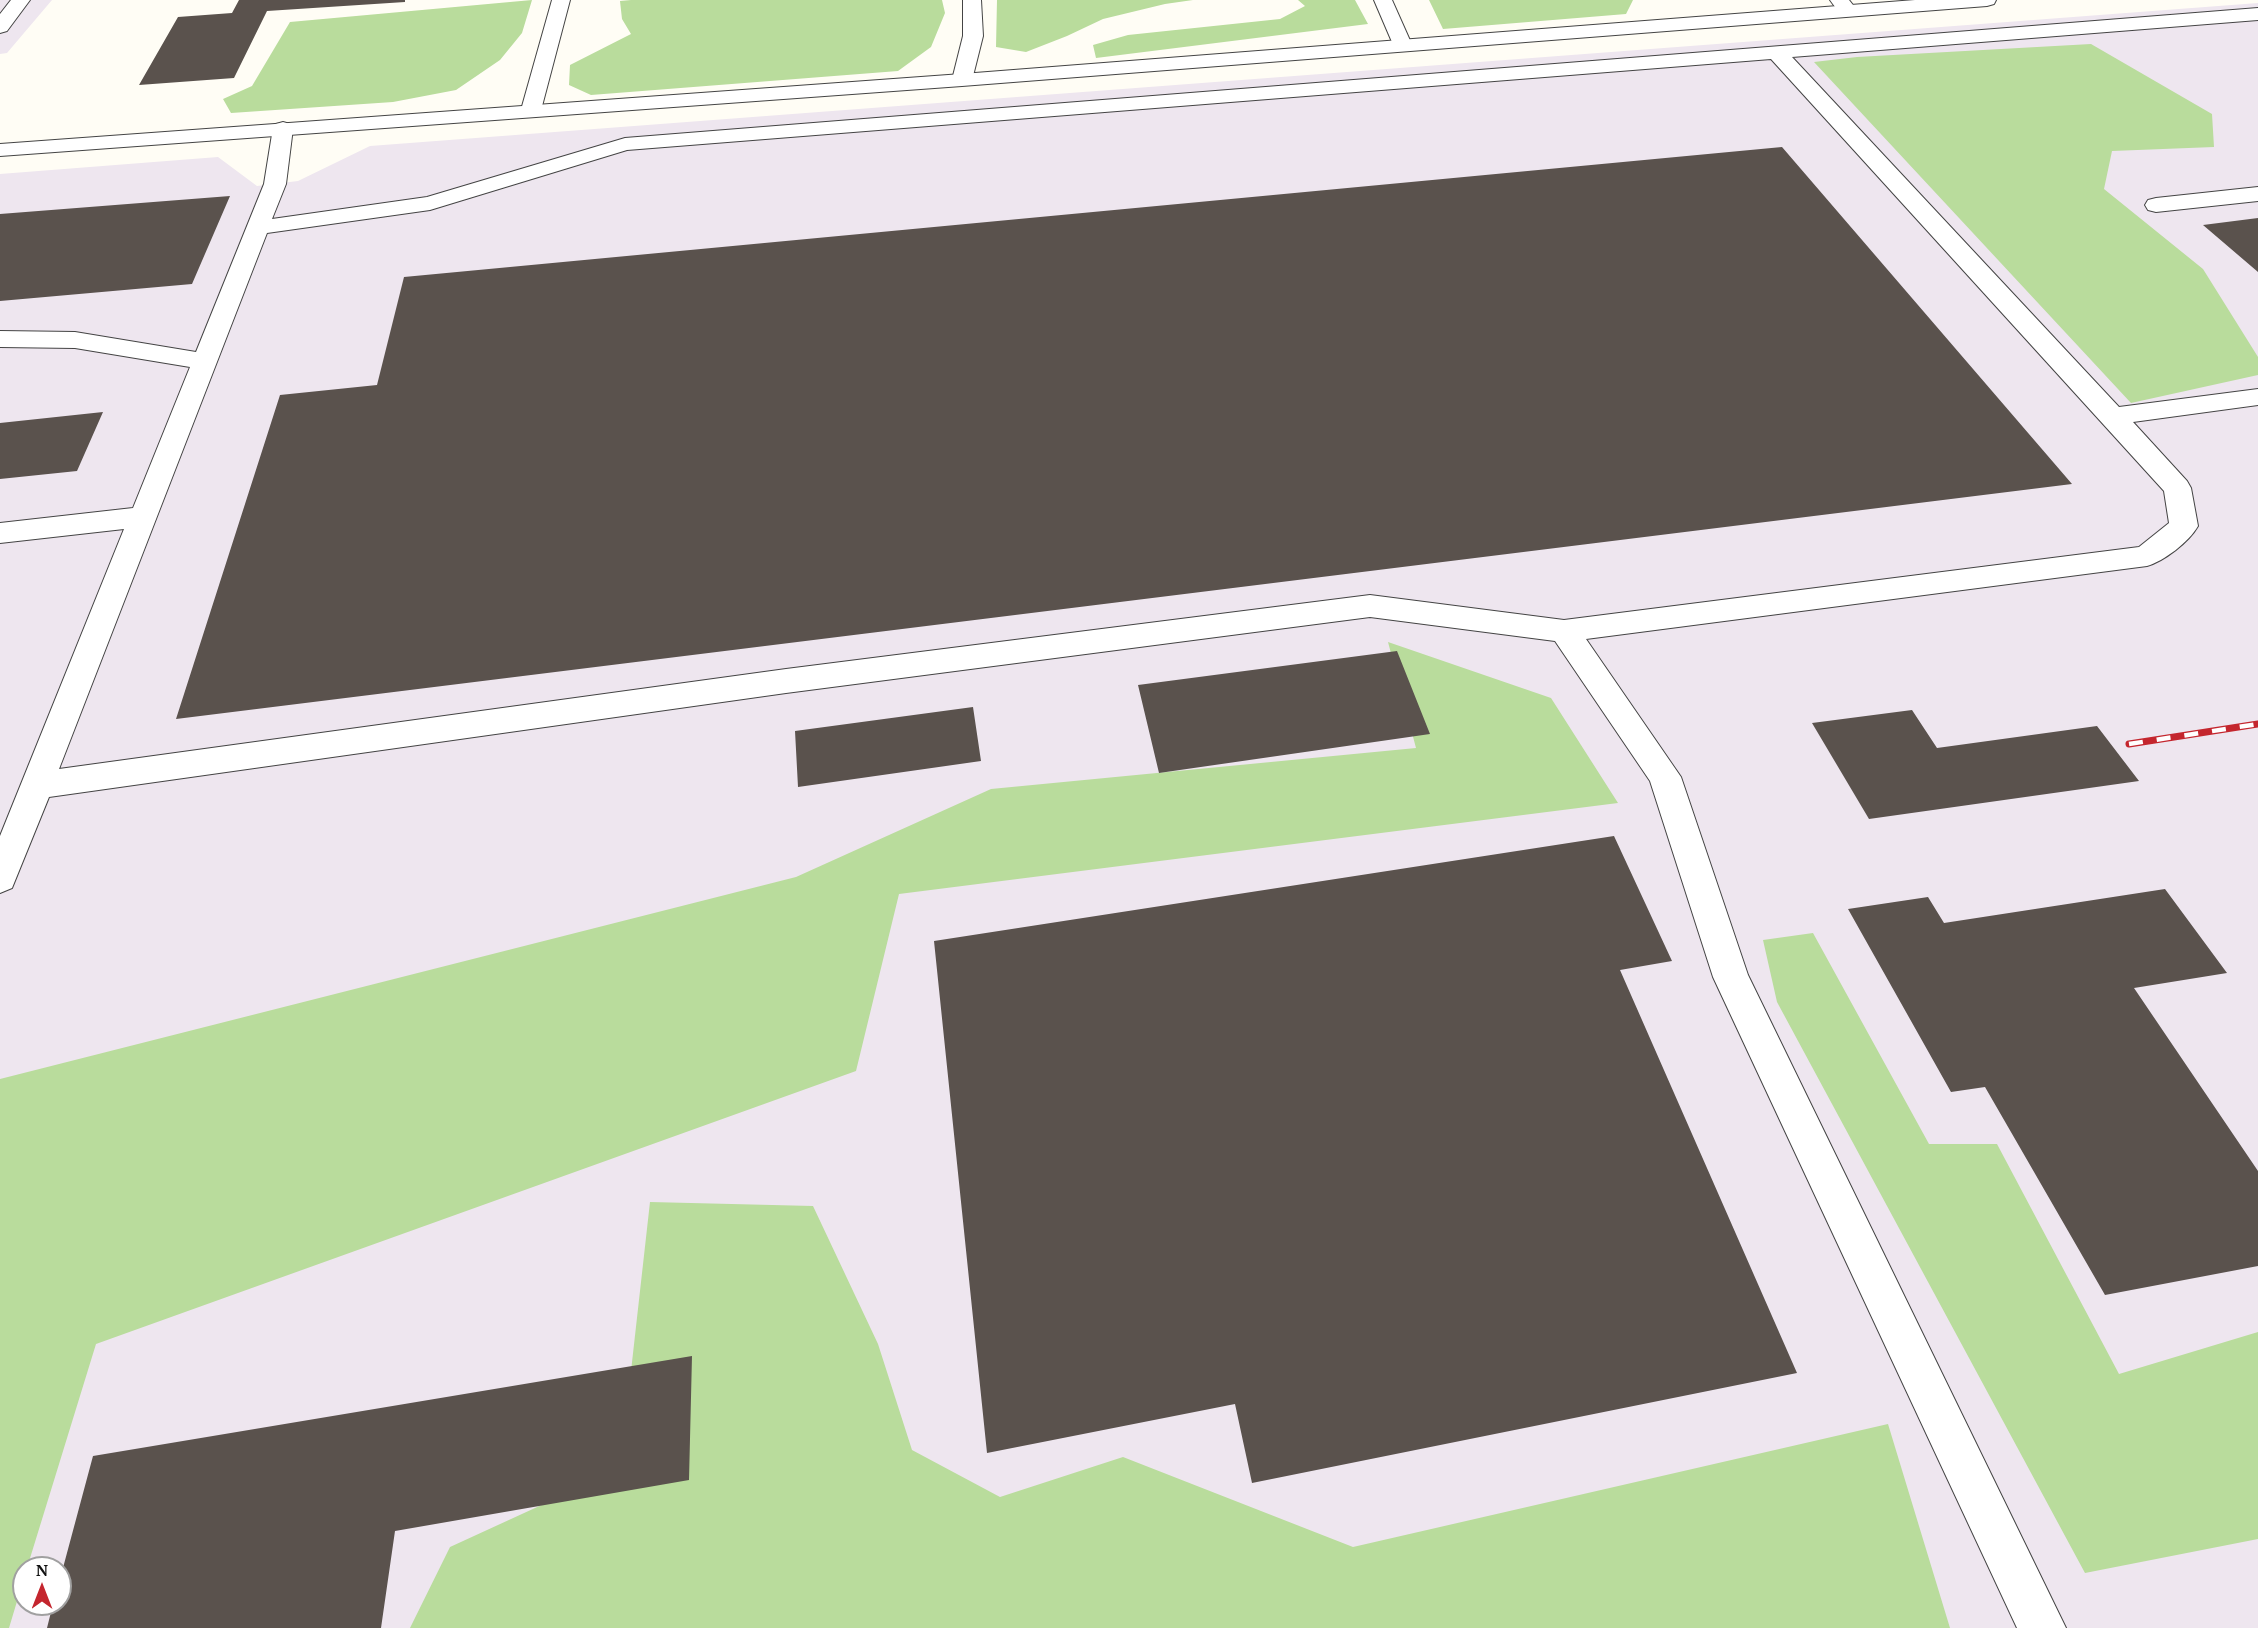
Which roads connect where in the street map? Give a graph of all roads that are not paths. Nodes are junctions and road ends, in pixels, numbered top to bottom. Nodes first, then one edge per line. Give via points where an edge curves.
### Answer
1 (21, 0) edge
2 (561, 0) edge
3 (972, 0) edge
4 (1383, 0) edge
5 (1987, 0) edge
6 (1844, 5) edge
7 (2258, 14) edge
8 (0, 27) edge
9 (1402, 45) junction
10 (1777, 53) junction
11 (962, 80) junction
12 (531, 110) junction
13 (283, 128) junction
14 (0, 150) edge
15 (2258, 194) edge
16 (2156, 205) dead end
17 (256, 228) junction
18 (0, 339) edge
19 (204, 361) junction
20 (2258, 397) edge
21 (2113, 416) junction
22 (143, 517) junction
23 (0, 533) edge
24 (1564, 631) junction
25 (38, 785) junction
26 (0, 878) edge
27 (2042, 1628) edge

1 - 8 street
2 - 12 street
3 - 11 street via 973,36
4 - 9 street
5 - 6 street
6 - 9 street
7 - 10 street
9 - 11 street
10 - 17 street via 625,144 430,203
10 - 21 street
11 - 12 street
12 - 13 street
13 - 14 street
13 - 17 street via 275,184
15 - 16 street
17 - 19 street
18 - 19 street via 75,340
19 - 22 street
20 - 21 street
21 - 24 street via 2177,488 2184,525 2147,556
22 - 23 street
22 - 25 street
24 - 25 street via 1370,606 786,681
24 - 27 street via 1665,777 1731,977
25 - 26 street

